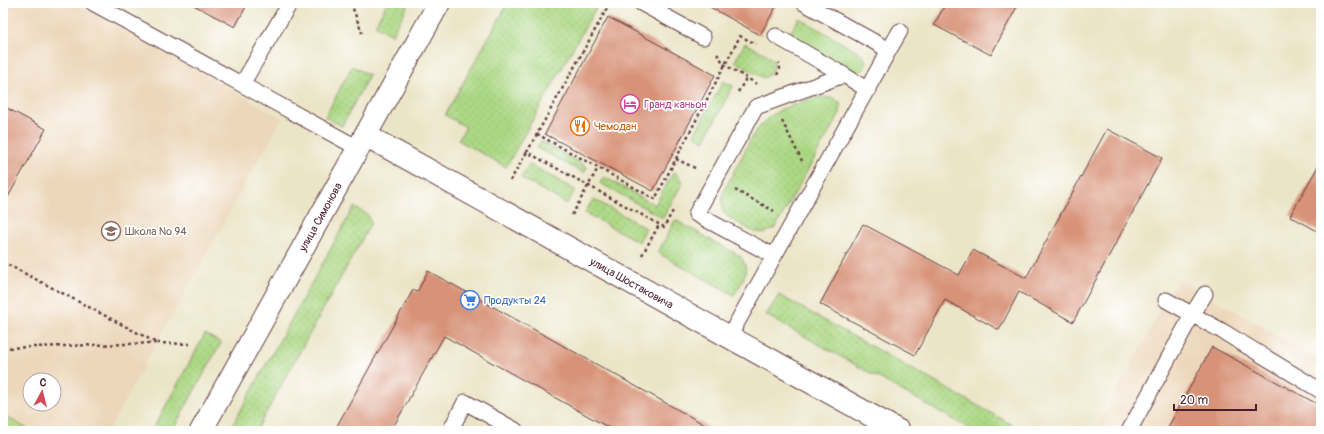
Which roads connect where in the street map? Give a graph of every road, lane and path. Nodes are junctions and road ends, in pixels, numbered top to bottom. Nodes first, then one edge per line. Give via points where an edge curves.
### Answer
1 (92, 3) edge
2 (290, 3) edge
3 (351, 3) edge
4 (438, 3) edge
5 (610, 3) edge
6 (641, 3) edge
7 (804, 3) edge
8 (118, 9) edge
9 (900, 31) dead end
10 (362, 33) dead end
11 (776, 36) dead end
12 (703, 37) dead end
13 (759, 46) dead end
14 (889, 50) junction
15 (775, 57) dead end
16 (844, 75) junction
17 (747, 77) dead end
18 (776, 79) dead end
19 (242, 84) junction
20 (760, 86) dead end
21 (754, 88) dead end
22 (868, 90) junction
23 (742, 93) dead end
24 (537, 134) junction
25 (362, 141) junction
26 (527, 152) junction
27 (700, 162) dead end
28 (598, 168) junction
29 (692, 175) dead end
30 (510, 181) dead end
31 (588, 186) junction
32 (675, 208) dead end
33 (572, 215) dead end
34 (659, 225) junction
35 (642, 255) dead end
36 (774, 256) junction
37 (3, 262) edge
38 (1205, 294) dead end
39 (1166, 300) dead end
40 (1192, 315) junction
41 (729, 337) junction
42 (157, 343) junction
43 (190, 344) dead end
44 (3, 348) edge
45 (1321, 391) edge
46 (201, 431) edge
47 (450, 431) edge
48 (515, 431) edge
49 (899, 431) edge
50 (1129, 431) edge

1 - 8 lane
2 - 19 lane
3 - 10 path
4 - 25 street, улица Симонова
5 - 24 path
6 - 12 lane
7 - 14 lane
8 - 19 lane
9 - 14 lane
11 - 16 lane
13 - 28 path via 740,36 655,199
14 - 22 lane
15 - 18 path via 780,69
16 - 22 lane
16 - 36 lane via 756,106 696,214
17 - 23 path via 736,95
19 - 25 lane
20 - 21 path
22 - 36 lane
24 - 26 path
24 - 28 path
25 - 41 street, улица Шостаковича
25 - 46 street, улица Симонова
26 - 30 path
26 - 31 path
27 - 29 path
28 - 31 path
31 - 33 path
31 - 34 path
32 - 34 path via 664,227
34 - 35 path
36 - 41 lane
37 - 42 path
38 - 40 lane
39 - 40 lane
40 - 45 lane
40 - 50 lane
41 - 49 street, улица Шостаковича
42 - 43 path
42 - 44 path
47 - 48 lane via 465,402

